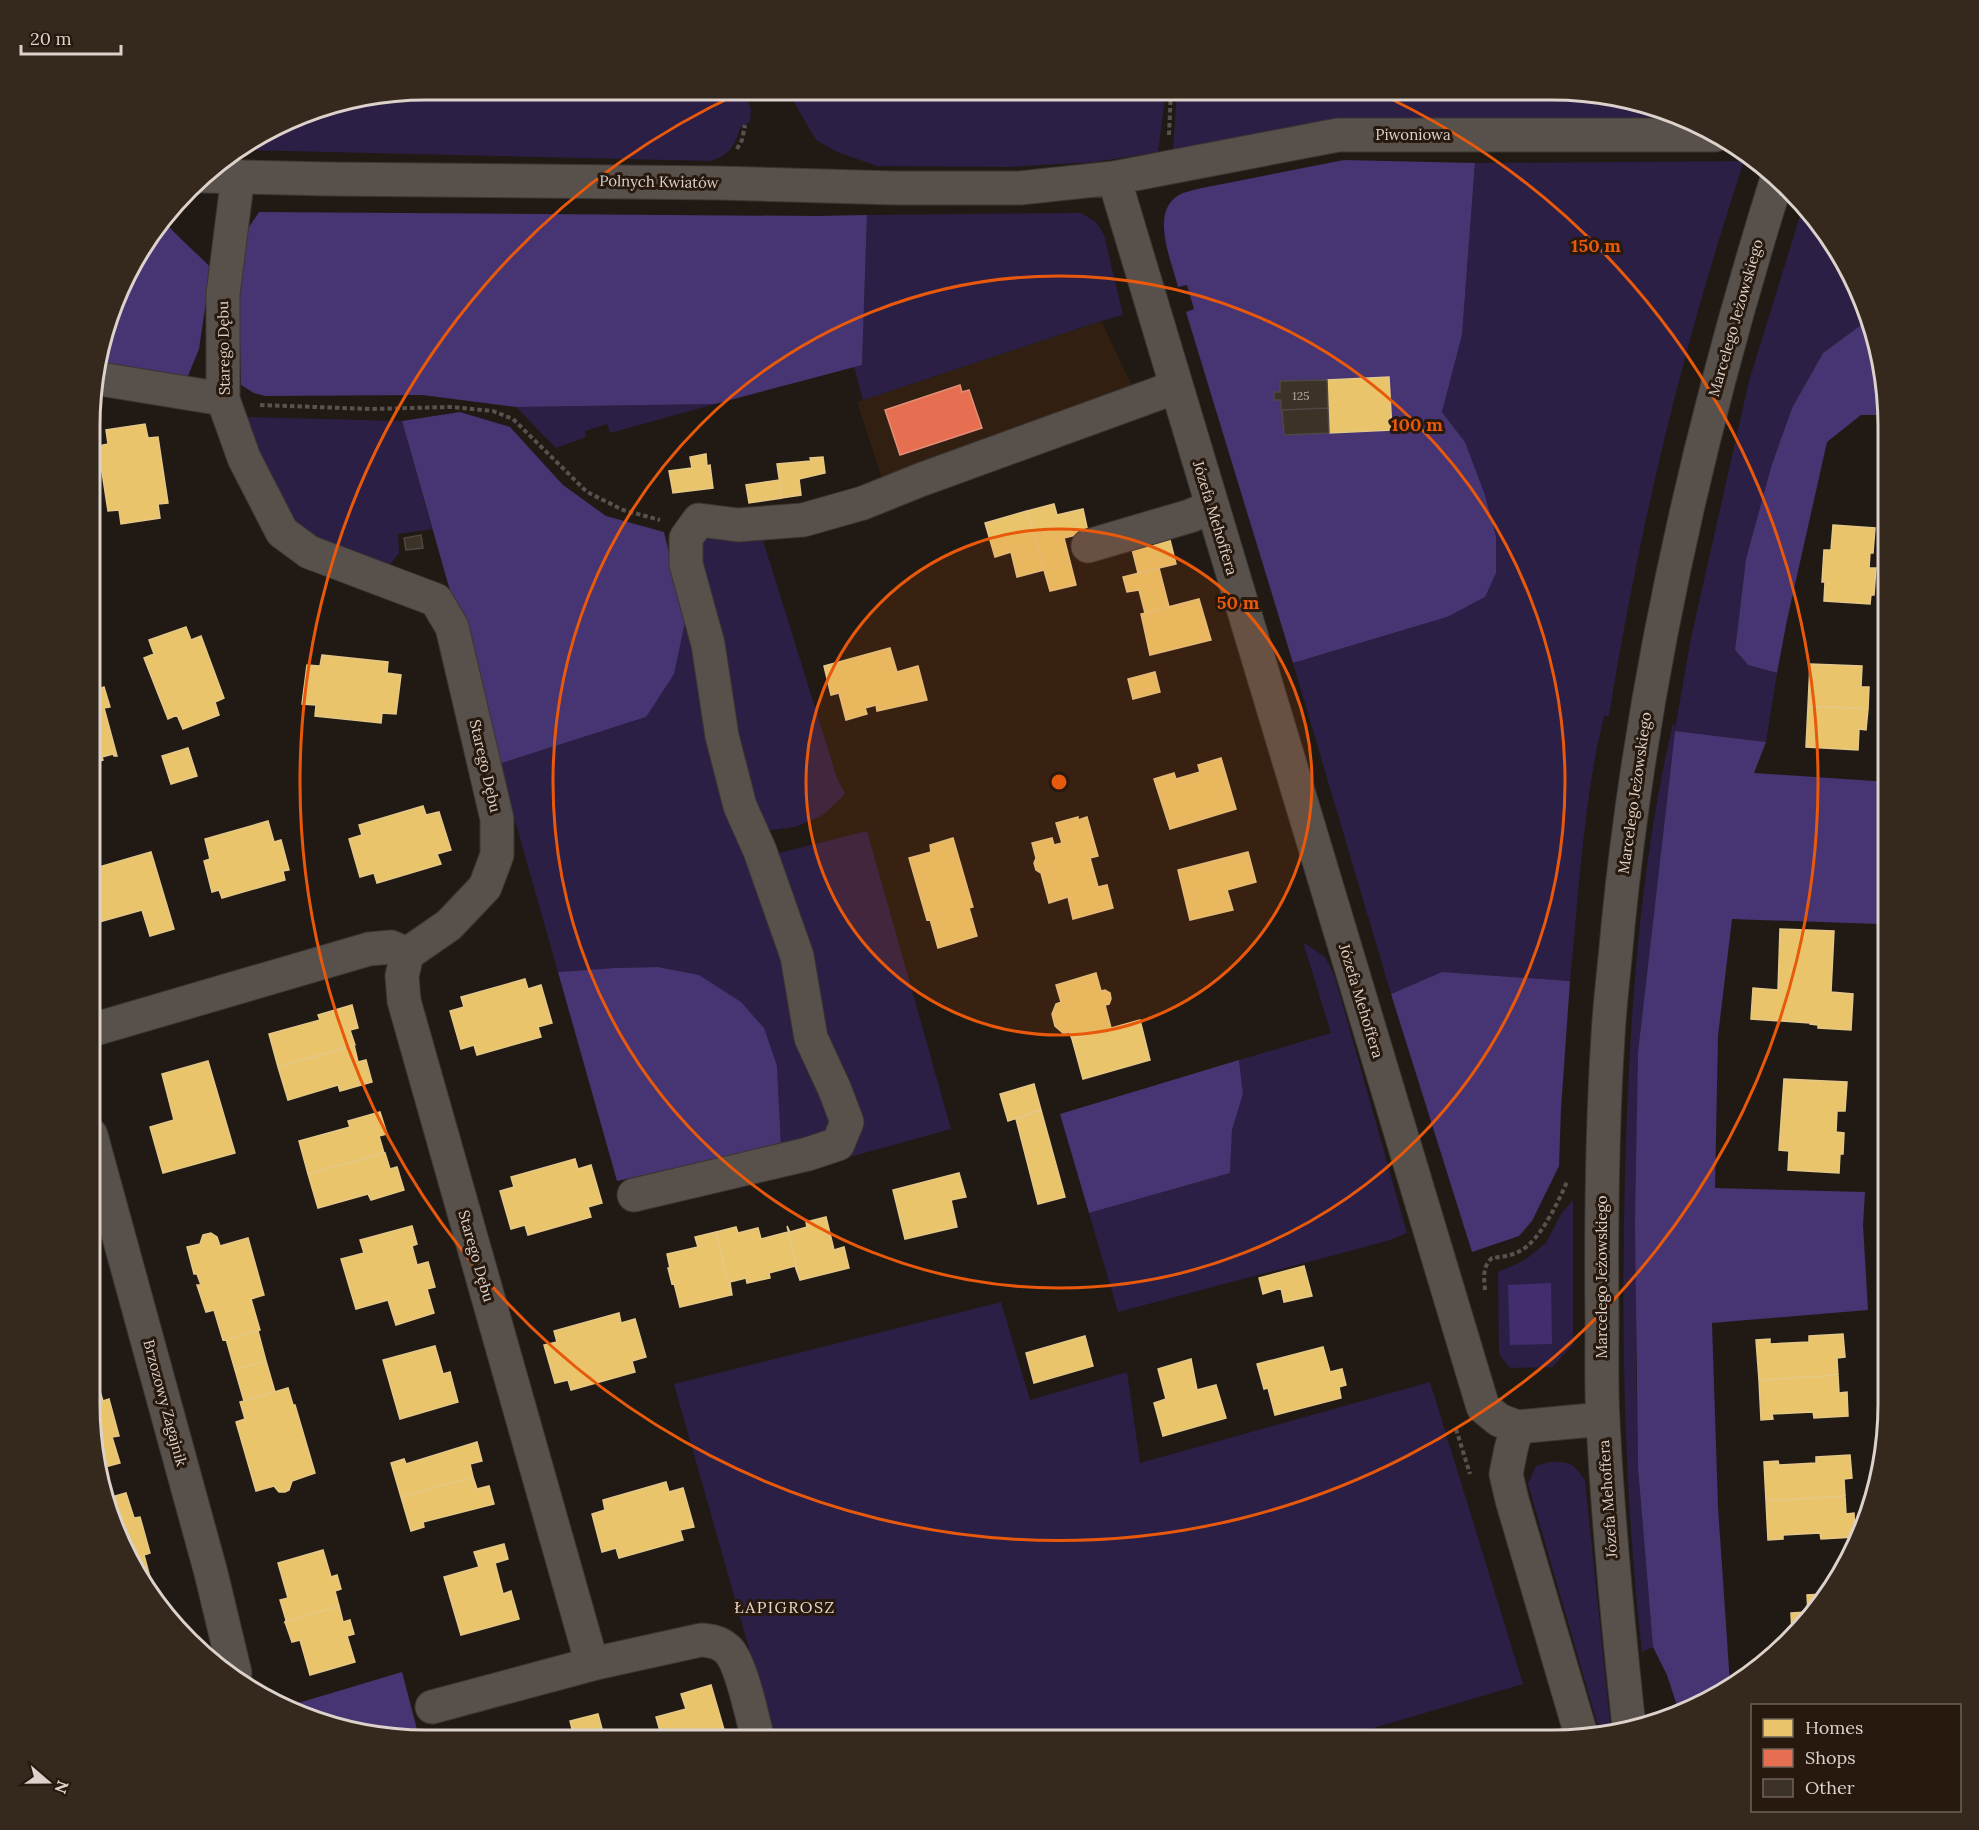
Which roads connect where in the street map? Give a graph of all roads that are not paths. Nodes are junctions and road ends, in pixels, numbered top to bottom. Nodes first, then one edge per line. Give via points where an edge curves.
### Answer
1 (1699, 135) edge
2 (218, 176) edge
3 (238, 176) junction
4 (1114, 178) junction
5 (1774, 187) edge
6 (104, 380) edge
7 (1176, 387) junction
8 (223, 399) junction
9 (1212, 507) junction
10 (1088, 546) dead end
11 (407, 954) junction
12 (101, 1027) edge
13 (101, 1172) edge
14 (634, 1195) dead end
15 (1603, 1419) junction
16 (1517, 1427) junction
17 (592, 1664) junction
18 (233, 1666) edge
19 (432, 1707) dead end
20 (1628, 1720) edge
21 (1579, 1729) edge
22 (755, 1730) edge

1 - 4 street, Piwoniowa via 1338,135
2 - 3 street, Polnych Kwiatów
3 - 4 street, Polnych Kwiatów via 895,188 1020,188
3 - 8 street, Starego Dębu via 223,294
4 - 7 street, Józefa Mehoffera
5 - 15 street, Marcelego Jeżowskiego via 1730,333 1690,488 1656,655 1628,839 1609,1023 1601,1232
6 - 8 street
7 - 9 street, Józefa Mehoffera
7 - 14 street via 863,503 803,520 738,525 699,520 693,527 686,538 686,564 708,644 722,736 740,806 796,956 811,1038 847,1122 838,1144
8 - 11 street, Starego Dębu via 244,458 282,532 309,552 436,600 452,627 497,819 497,855 485,887 448,924
9 - 10 street
9 - 16 street, Józefa Mehoffera via 1483,1407 1499,1420
11 - 12 street via 390,947 369,949
11 - 17 street, Starego Dębu via 402,976 404,1001
13 - 18 street, Brzozowy Zagajnik
15 - 16 street, Józefa Mehoffera
15 - 20 street, Józefa Mehoffera
16 - 21 street via 1506,1474
17 - 19 street
17 - 22 street via 701,1640 717,1642 730,1651 738,1669

